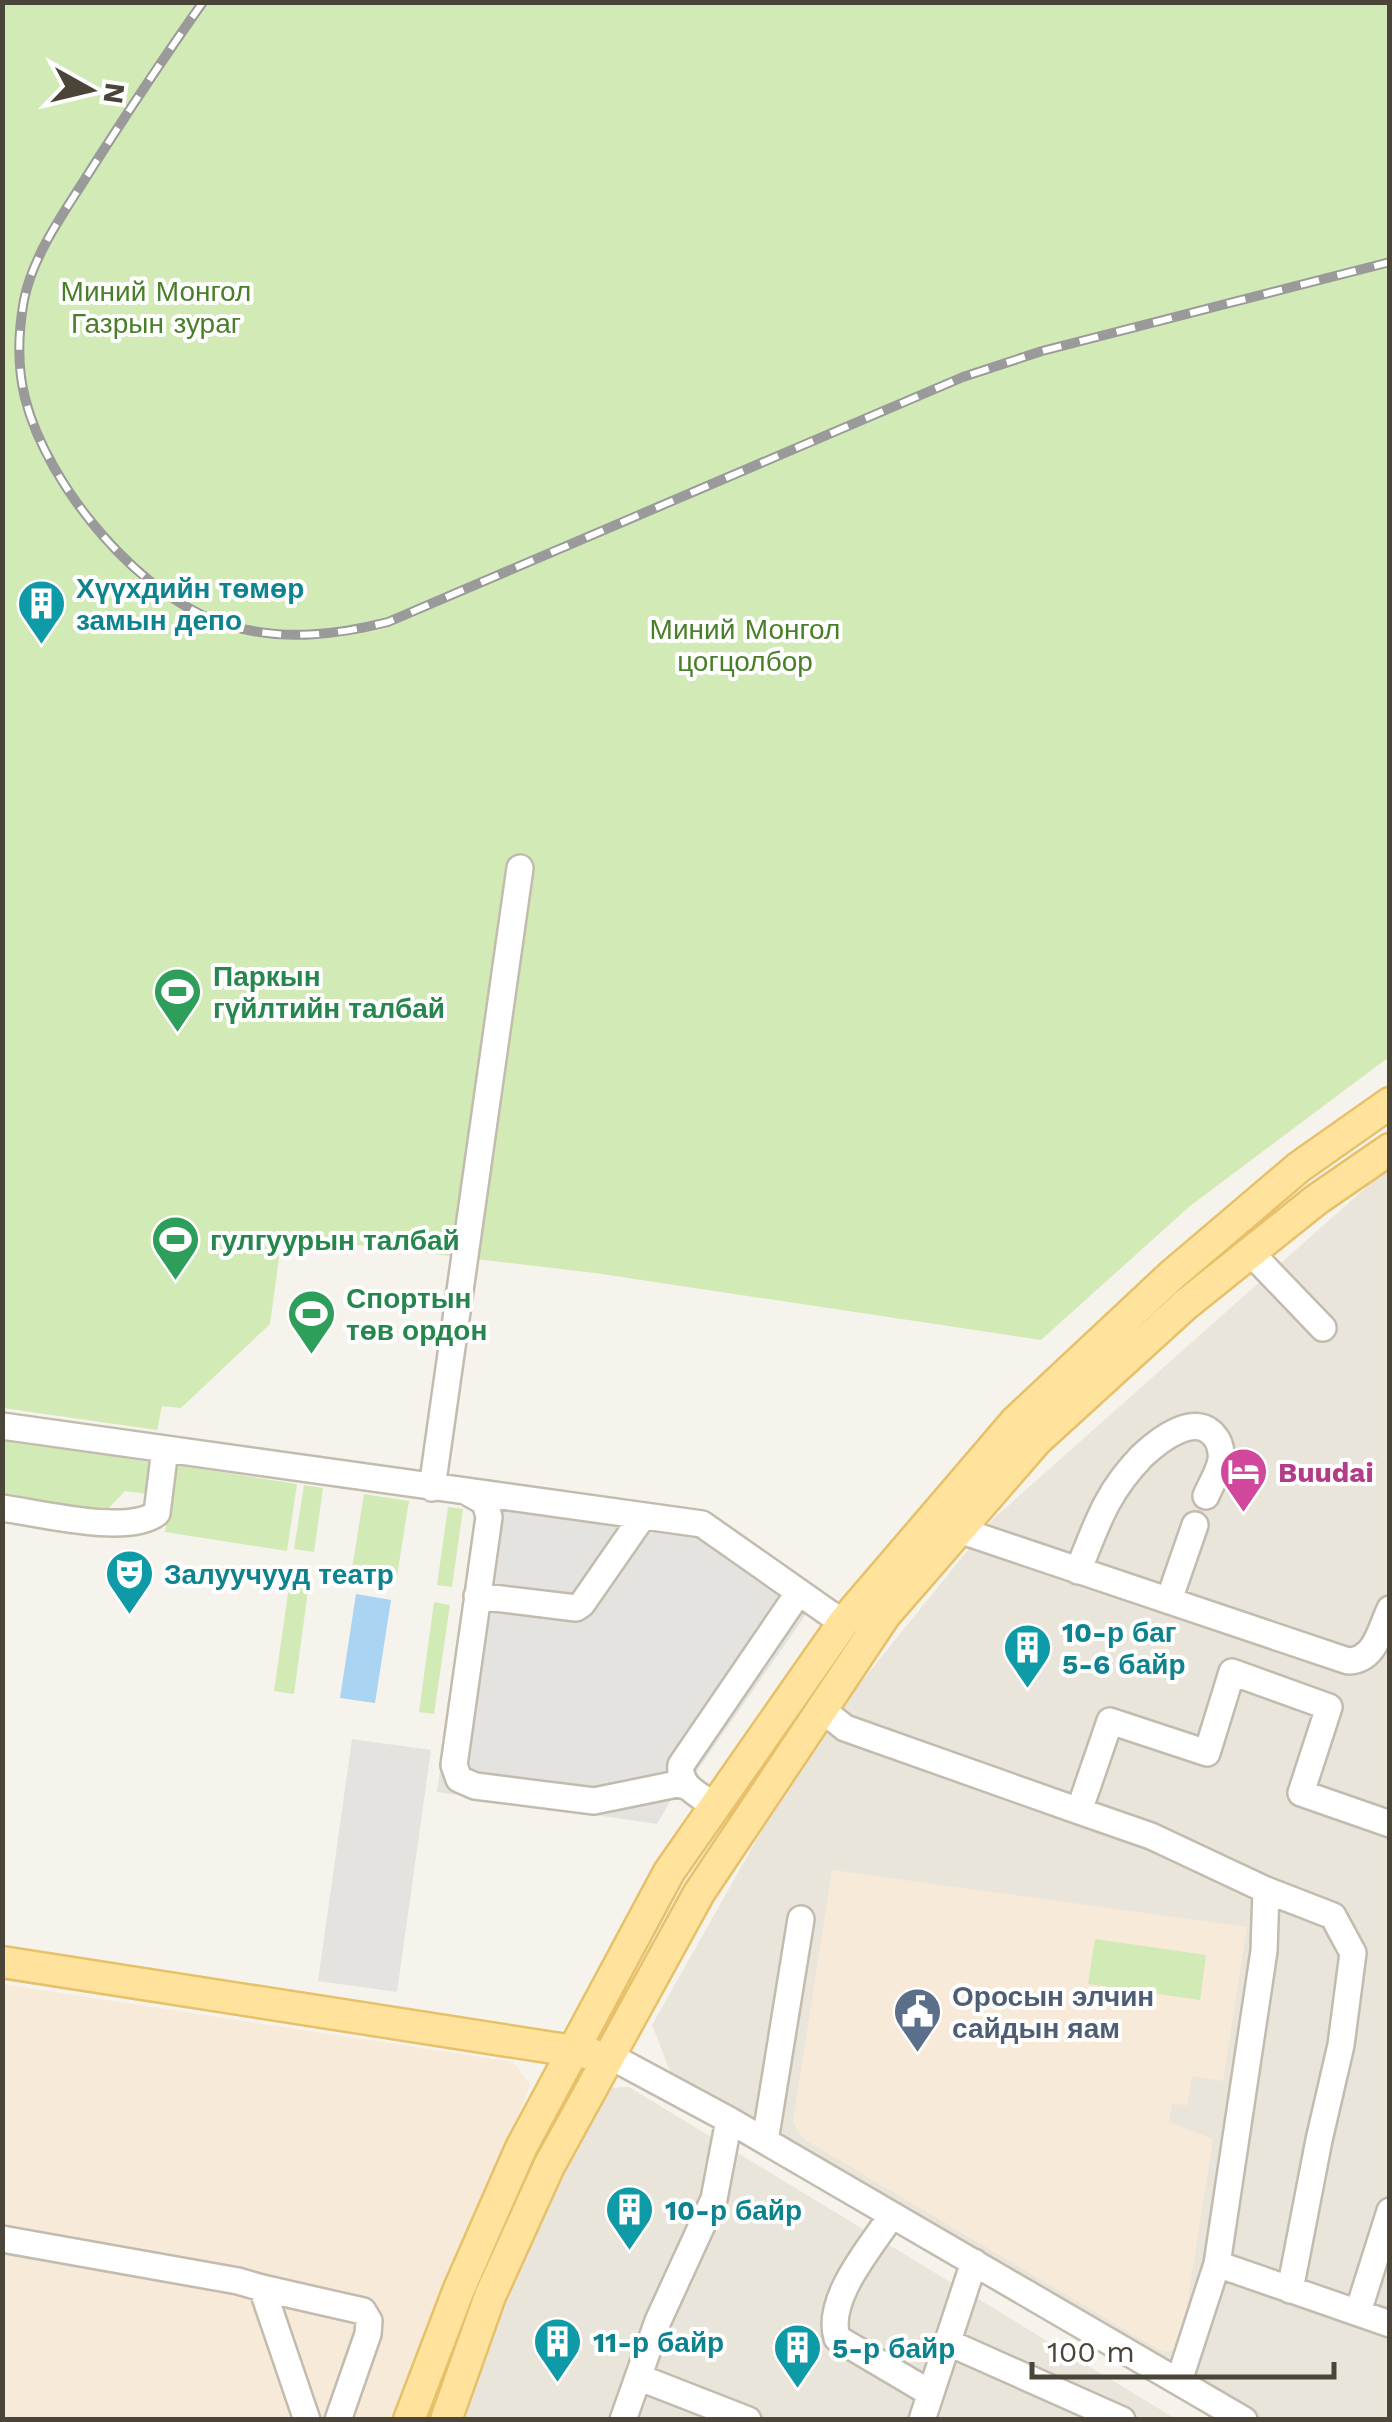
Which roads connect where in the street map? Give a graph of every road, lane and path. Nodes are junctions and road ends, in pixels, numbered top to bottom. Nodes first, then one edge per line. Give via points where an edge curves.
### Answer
1 (520, 868) dead end
2 (1390, 1102) edge
3 (1390, 1149) edge
4 (1250, 1252) junction
5 (1323, 1328) dead end
6 (2, 1426) edge
7 (166, 1449) junction
8 (432, 1488) junction
9 (467, 1492) junction
10 (1206, 1496) dead end
11 (2, 1508) edge
12 (644, 1516) junction
13 (1195, 1525) dead end
14 (959, 1530) junction
15 (1078, 1570) junction
16 (798, 1592) junction
17 (478, 1596) junction
18 (1170, 1600) junction
19 (1390, 1609) edge
20 (843, 1623) junction
21 (820, 1708) junction
22 (686, 1786) junction
23 (715, 1806) junction
24 (1080, 1811) junction
25 (1390, 1824) edge
26 (1266, 1890) junction
27 (801, 1918) dead end
28 (2, 1962) edge
29 (573, 2052) junction
30 (610, 2056) junction
31 (730, 2120) junction
32 (765, 2141) junction
33 (1390, 2211) edge
34 (892, 2214) junction
35 (2, 2240) edge
36 (974, 2262) junction
37 (1217, 2264) junction
38 (262, 2288) junction
39 (1290, 2290) junction
40 (1358, 2312) junction
41 (1390, 2324) edge
42 (947, 2342) junction
43 (638, 2377) junction
44 (1179, 2381) junction
45 (930, 2393) junction
46 (1208, 2410) edge
47 (307, 2420) edge
48 (338, 2420) edge
49 (409, 2420) edge
50 (446, 2420) edge
51 (623, 2420) edge
52 (748, 2420) edge
53 (922, 2420) edge
54 (1122, 2420) edge
55 (1244, 2420) edge

1 - 8 street
2 - 20 main road via 1299,1166 1186,1262 1016,1421
3 - 4 main road
4 - 5 street
4 - 14 main road via 1037,1440
6 - 7 street
7 - 8 street
7 - 11 street via 156,1513 142,1522
8 - 9 street
9 - 12 street
9 - 17 street via 488,1509
10 - 15 street via 1221,1462 1220,1446 1206,1429 1175,1431 1110,1492
12 - 16 street via 702,1524
12 - 17 street via 576,1608
13 - 18 street
14 - 15 street
14 - 21 main road via 885,1615
15 - 18 street
16 - 20 street
16 - 22 street via 684,1760
17 - 22 street via 454,1765 458,1779 594,1801
18 - 19 street via 1352,1662 1369,1654
20 - 23 main road
21 - 24 street via 845,1728
21 - 30 main road via 699,1894
22 - 23 street
23 - 29 main road via 670,1872
24 - 25 street via 1110,1721 1207,1753 1232,1672 1329,1707 1300,1793
24 - 26 street via 1152,1836
26 - 37 street via 1264,1951
26 - 39 street via 1334,1916 1353,1953 1342,2045
27 - 32 street
28 - 29 main road
29 - 30 main road
29 - 49 main road via 521,2148
30 - 31 street
30 - 50 main road via 498,2280
31 - 32 street
31 - 43 street via 714,2198
32 - 34 street
33 - 40 street
34 - 36 street
34 - 45 street via 838,2300 834,2326 837,2338
35 - 38 street
36 - 42 street
36 - 44 street
37 - 39 street
37 - 44 street
38 - 47 street
38 - 48 street via 364,2311 368,2334
39 - 40 street
40 - 41 street
42 - 45 street
42 - 54 street
43 - 51 street
43 - 52 street
44 - 46 street
45 - 53 street
46 - 55 street

